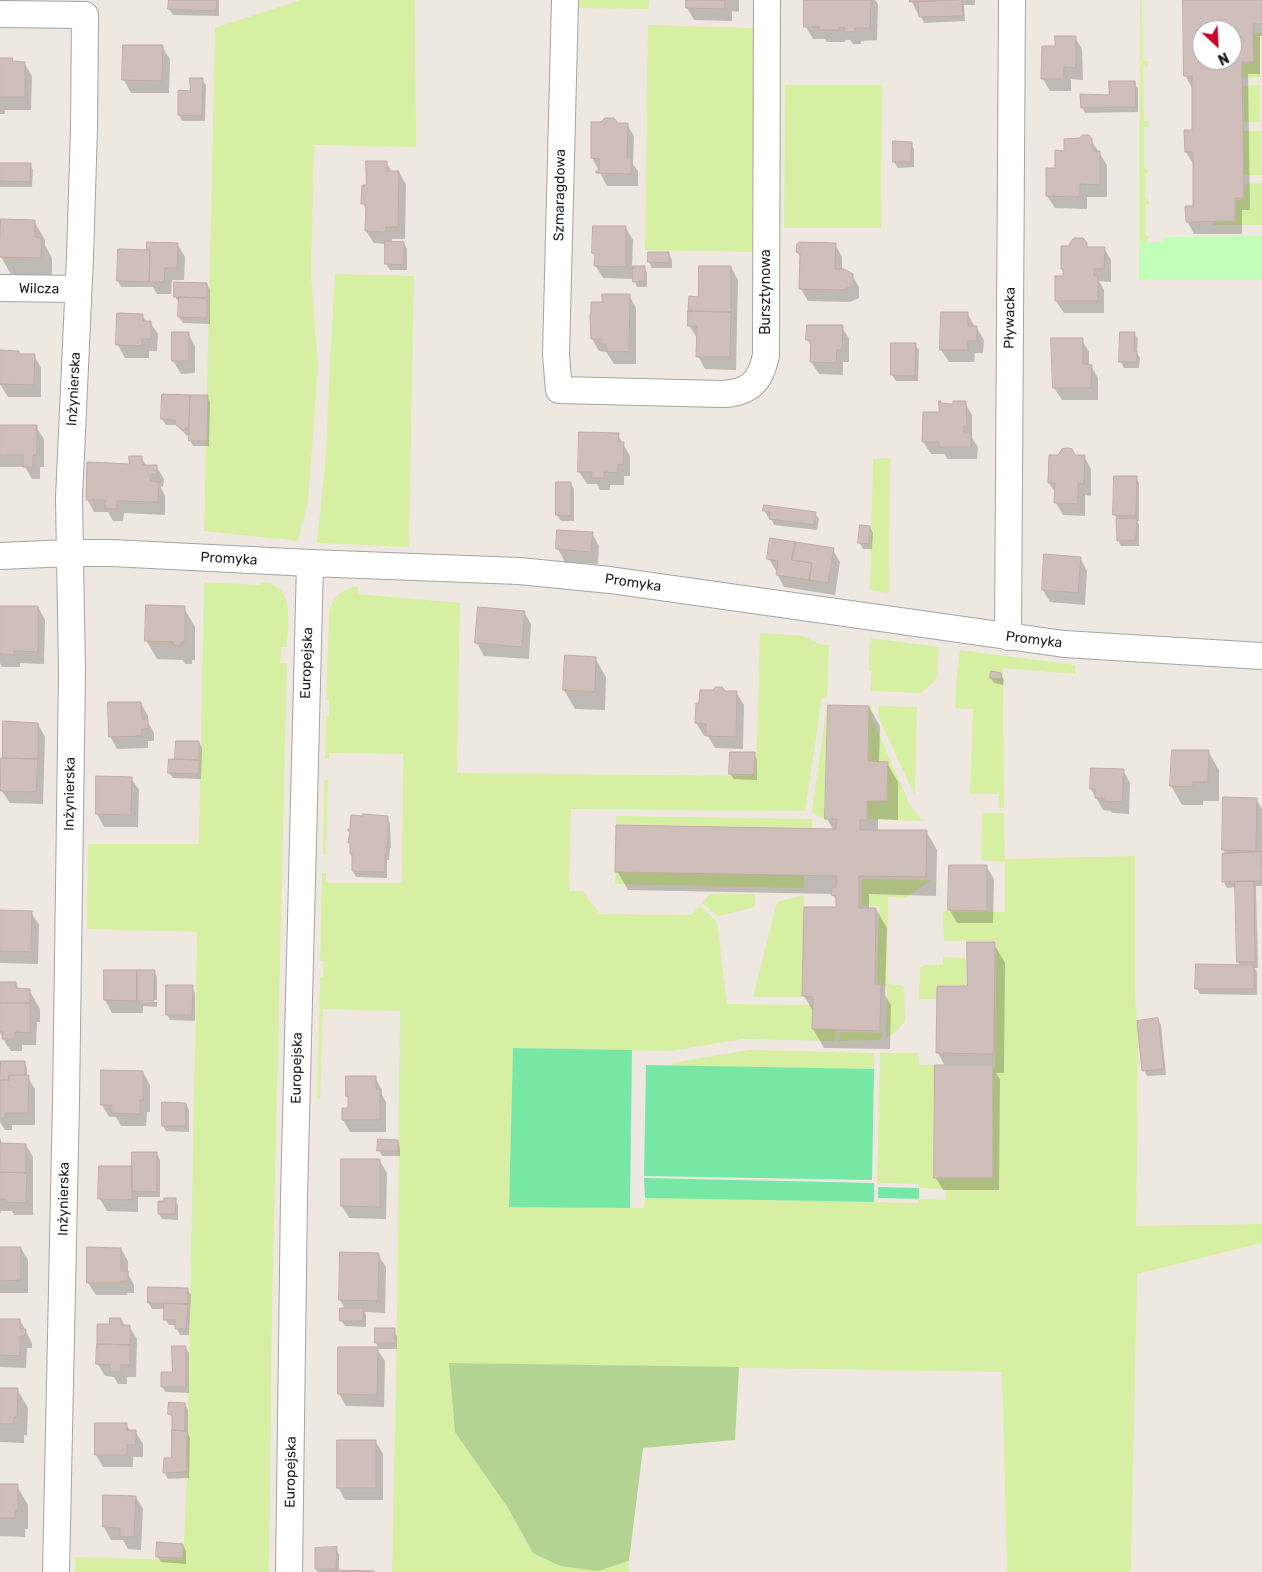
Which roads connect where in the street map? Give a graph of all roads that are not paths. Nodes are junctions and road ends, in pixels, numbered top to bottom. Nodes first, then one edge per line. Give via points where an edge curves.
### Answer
1 (565, 0) edge
2 (767, 0) edge
3 (1012, 0) edge
4 (0, 14) edge
5 (0, 288) edge
6 (78, 289) junction
7 (560, 390) joint
8 (69, 553) junction
9 (0, 556) edge
10 (310, 563) junction
11 (1008, 636) junction
12 (1262, 656) edge
13 (56, 1572) edge
14 (289, 1572) edge

1 - 7 street, Szmaragdowa via 556,355
2 - 7 street, Bursztynowa via 766,355 758,378 736,394
3 - 11 street, Pływacka
4 - 6 street, Inżynierska via 85,15
5 - 6 street, Wilcza
6 - 8 street, Inżynierska
8 - 9 street, Promyka
8 - 10 street, Promyka
8 - 13 street, Inżynierska via 72,672
10 - 11 street, Promyka via 519,571 610,580
10 - 14 street, Europejska via 294,1197
11 - 12 street, Promyka via 1064,644

